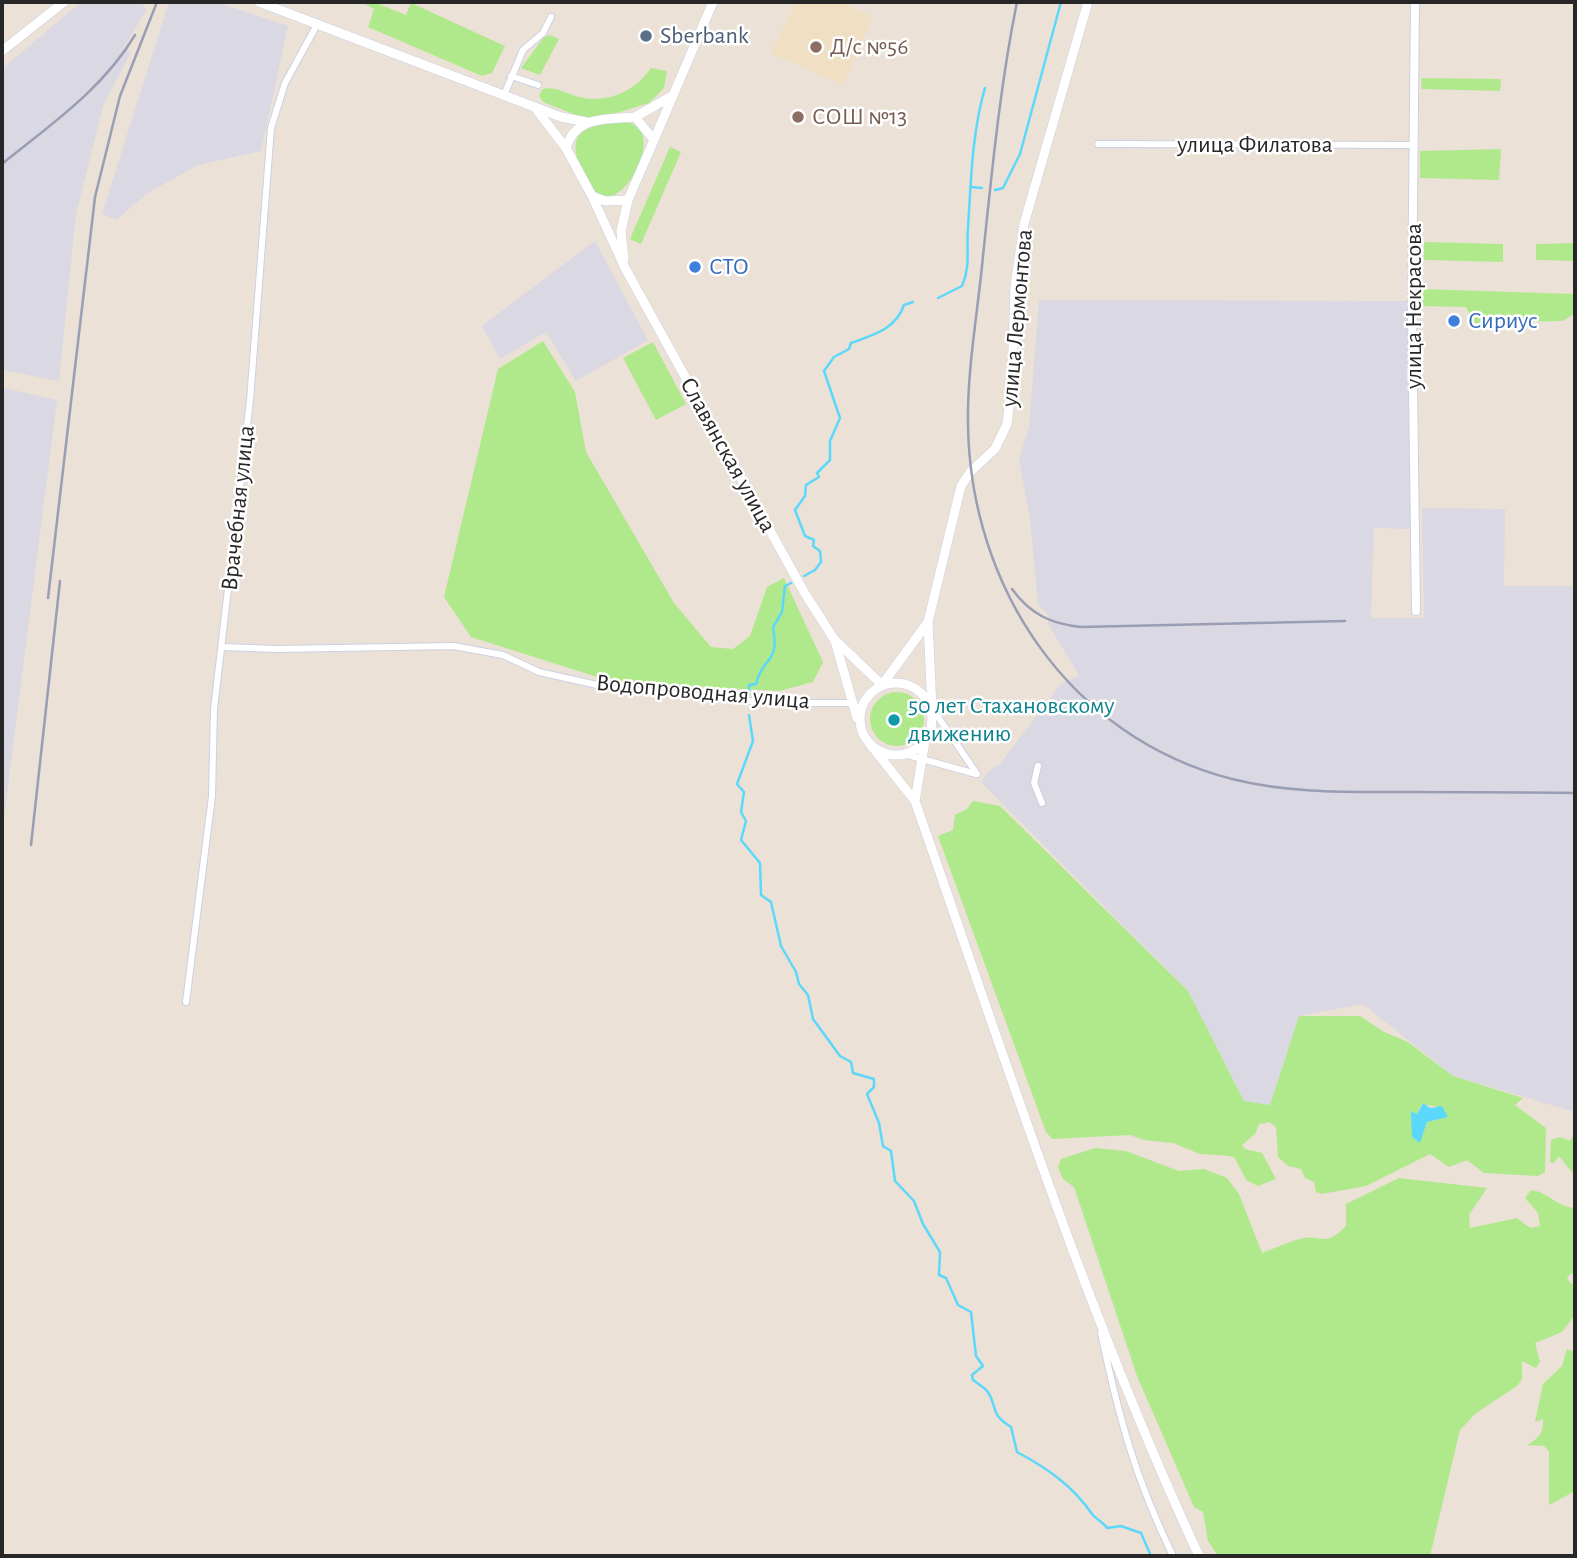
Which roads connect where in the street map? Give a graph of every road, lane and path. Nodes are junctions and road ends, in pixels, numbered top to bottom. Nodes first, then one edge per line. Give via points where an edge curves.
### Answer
1 (64, 2) edge
2 (259, 2) edge
3 (713, 2) edge
4 (1088, 2) edge
5 (1415, 2) edge
6 (551, 17) dead end
7 (318, 23) junction
8 (2, 51) edge
9 (511, 76) junction
10 (538, 85) dead end
11 (504, 95) junction
12 (672, 96) junction
13 (535, 107) junction
14 (635, 117) junction
15 (587, 122) junction
16 (654, 140) junction
17 (1098, 144) dead end
18 (1413, 145) junction
19 (566, 148) junction
20 (592, 196) junction
21 (628, 200) junction
22 (625, 268) junction
23 (1416, 611) dead end
24 (928, 622) junction
25 (834, 639) junction
26 (223, 647) junction
27 (882, 685) junction
28 (852, 703) junction
29 (932, 708) junction
30 (861, 729) junction
31 (925, 740) junction
32 (869, 743) junction
33 (904, 754) junction
34 (922, 758) junction
35 (1038, 766) dead end
36 (915, 801) junction
37 (1042, 803) dead end
38 (186, 1002) dead end
39 (1096, 1311) junction
40 (1174, 1556) edge
41 (1199, 1556) edge

1 - 8 main road
2 - 7 main road
3 - 12 main road
4 - 24 main road, улица Лермонтова via 1024,224 1015,287 1007,424 995,449 961,486
5 - 18 street, улица Некрасова
6 - 9 street via 543,33 523,50
7 - 11 main road
7 - 26 street, Врачебная улица via 285,83 271,128 250,400
9 - 10 street
9 - 11 street
11 - 13 main road
12 - 14 main road
12 - 16 main road
13 - 15 main road
13 - 19 main road
14 - 15 main road
14 - 16 main road
15 - 19 main road via 574,130
16 - 21 main road
17 - 18 street, улица Филатова
18 - 23 street, улица Некрасова
19 - 20 main road
20 - 21 main road via 605,201
20 - 22 main road, Славянская улица
21 - 22 main road via 621,231
22 - 25 main road, Славянская улица
24 - 27 main road
24 - 29 main road
25 - 27 main road, Славянская улица
25 - 28 main road, Славянская улица
26 - 28 street, Водопроводная улица via 453,646 503,655 539,671 615,689 773,703
26 - 38 street, Врачебная улица via 212,796
27 - 29 main road via 913,686
27 - 30 main road via 862,704
28 - 30 main road, Славянская улица
29 - 31 main road
29 - 34 street via 976,774
30 - 32 main road
31 - 33 main road
31 - 34 main road
32 - 33 main road via 889,755
32 - 36 main road
33 - 34 street
34 - 36 main road
35 - 37 street via 1034,783
36 - 39 main road
39 - 40 street via 1131,1458 1145,1499
39 - 41 main road via 1139,1423

